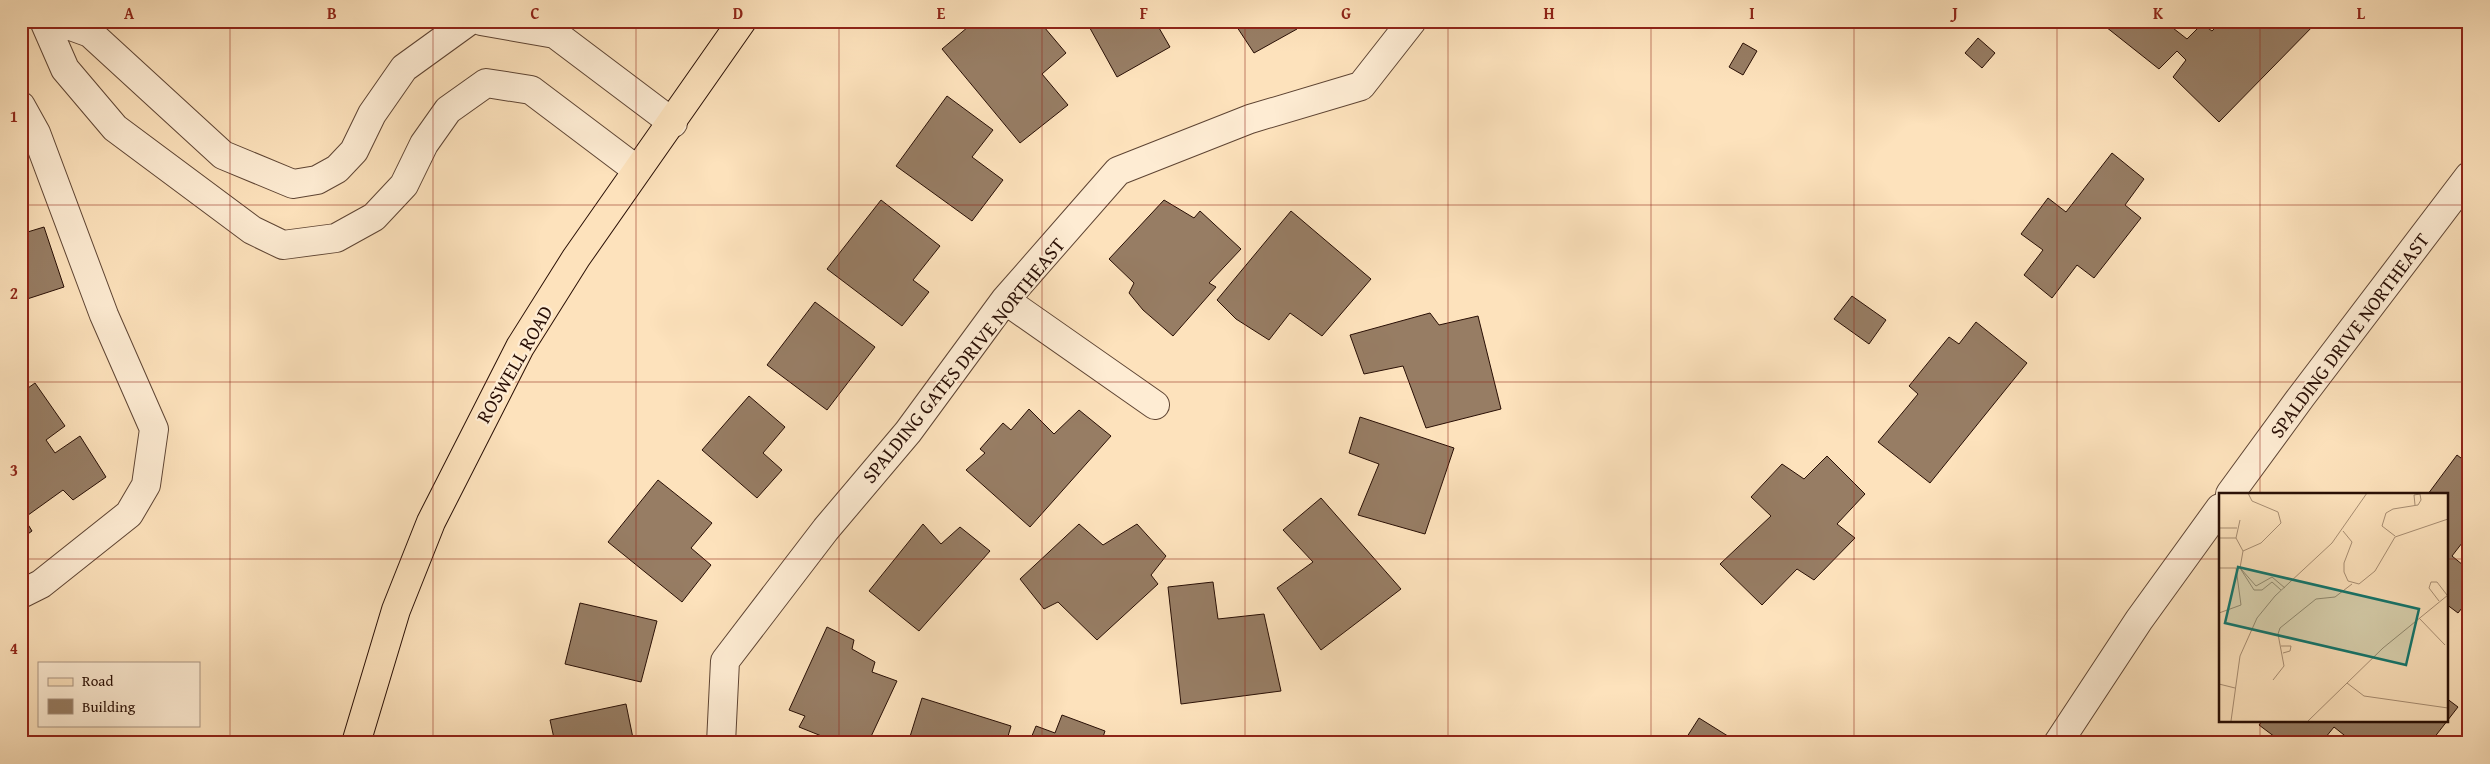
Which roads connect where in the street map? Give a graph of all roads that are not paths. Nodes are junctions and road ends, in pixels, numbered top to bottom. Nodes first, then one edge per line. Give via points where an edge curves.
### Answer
1 (44, 21) edge
2 (57, 21) edge
3 (469, 21) edge
4 (481, 21) edge
5 (742, 21) edge
6 (1412, 21) edge
7 (21, 106) edge
8 (673, 122) junction
9 (637, 170) junction
10 (2469, 176) edge
11 (1005, 300) junction
12 (1155, 405) dead end
13 (2231, 493) edge
14 (2219, 509) edge
15 (21, 594) edge
16 (356, 743) edge
17 (721, 743) edge
18 (2058, 743) edge

1 - 9 street via 65,69 115,128 252,230 283,245 336,238 374,217 404,185 424,144 448,110 486,83 531,90
2 - 3 street via 90,33 223,155 293,184 317,180 337,169 354,151 372,114 404,68
4 - 8 street via 555,34
5 - 8 main road, ROSWELL ROAD
6 - 11 street, SPALDING GATES DRIVE NORTHEAST via 1361,86 1250,119 1118,171
7 - 15 street via 36,133 104,315 154,429 146,485 129,514 41,584
8 - 9 main road, ROSWELL ROAD
9 - 16 main road, ROSWELL ROAD via 520,347 431,522 396,610
10 - 13 street, SPALDING DRIVE NORTHEAST
11 - 12 street
11 - 17 street, SPALDING GATES DRIVE NORTHEAST via 908,432 826,529 725,661
14 - 18 street via 2139,620

